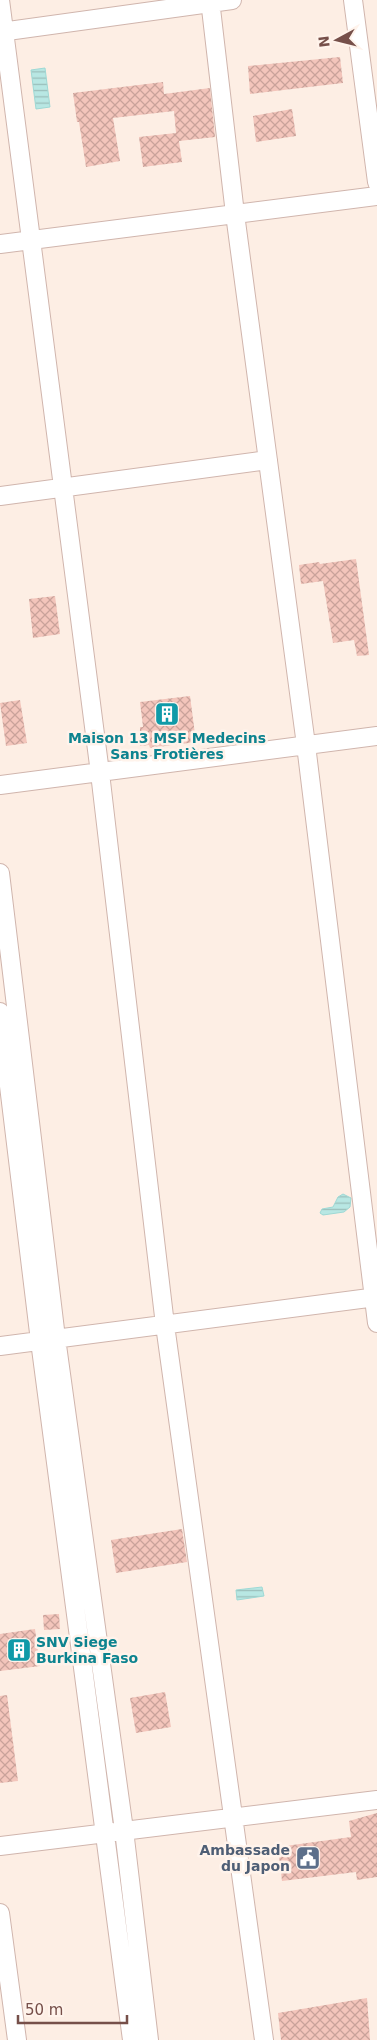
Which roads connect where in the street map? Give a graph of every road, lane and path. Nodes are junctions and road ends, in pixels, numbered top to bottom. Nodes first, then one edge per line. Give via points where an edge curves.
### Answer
1 (0, 0) edge
2 (232, 0) edge
3 (353, 0) edge
4 (211, 1) edge
5 (2, 31) edge
6 (377, 182) edge
7 (377, 196) edge
8 (235, 214) junction
9 (30, 239) junction
10 (0, 244) edge
11 (268, 460) junction
12 (62, 489) junction
13 (0, 496) edge
14 (377, 736) edge
15 (306, 745) junction
16 (100, 773) junction
17 (0, 785) edge
18 (0, 873) edge
19 (0, 1012) edge
20 (375, 1297) edge
21 (377, 1323) edge
22 (165, 1325) junction
23 (48, 1339) junction
24 (0, 1346) edge
25 (377, 1800) edge
26 (235, 1817) junction
27 (124, 1830) junction
28 (104, 1833) junction
29 (0, 1846) edge
30 (0, 1914) edge
31 (17, 2040) edge
32 (132, 2040) edge
33 (149, 2040) edge
34 (264, 2040) edge

1 - 5 street
2 - 4 street
3 - 6 street
4 - 5 street
4 - 8 street
5 - 9 street
7 - 8 street
8 - 9 street
8 - 11 street
9 - 10 street
9 - 12 street
11 - 12 street
11 - 15 street
12 - 13 street
12 - 16 street
14 - 15 street
15 - 16 street
15 - 20 street
16 - 17 street
16 - 22 street
18 - 23 street
19 - 23 street
20 - 21 street
20 - 22 street
22 - 23 street
22 - 26 street
23 - 24 street
23 - 27 street
23 - 28 street
25 - 26 street
26 - 27 street
26 - 34 street
27 - 28 street
27 - 33 street
28 - 29 street
28 - 32 street
30 - 31 street

